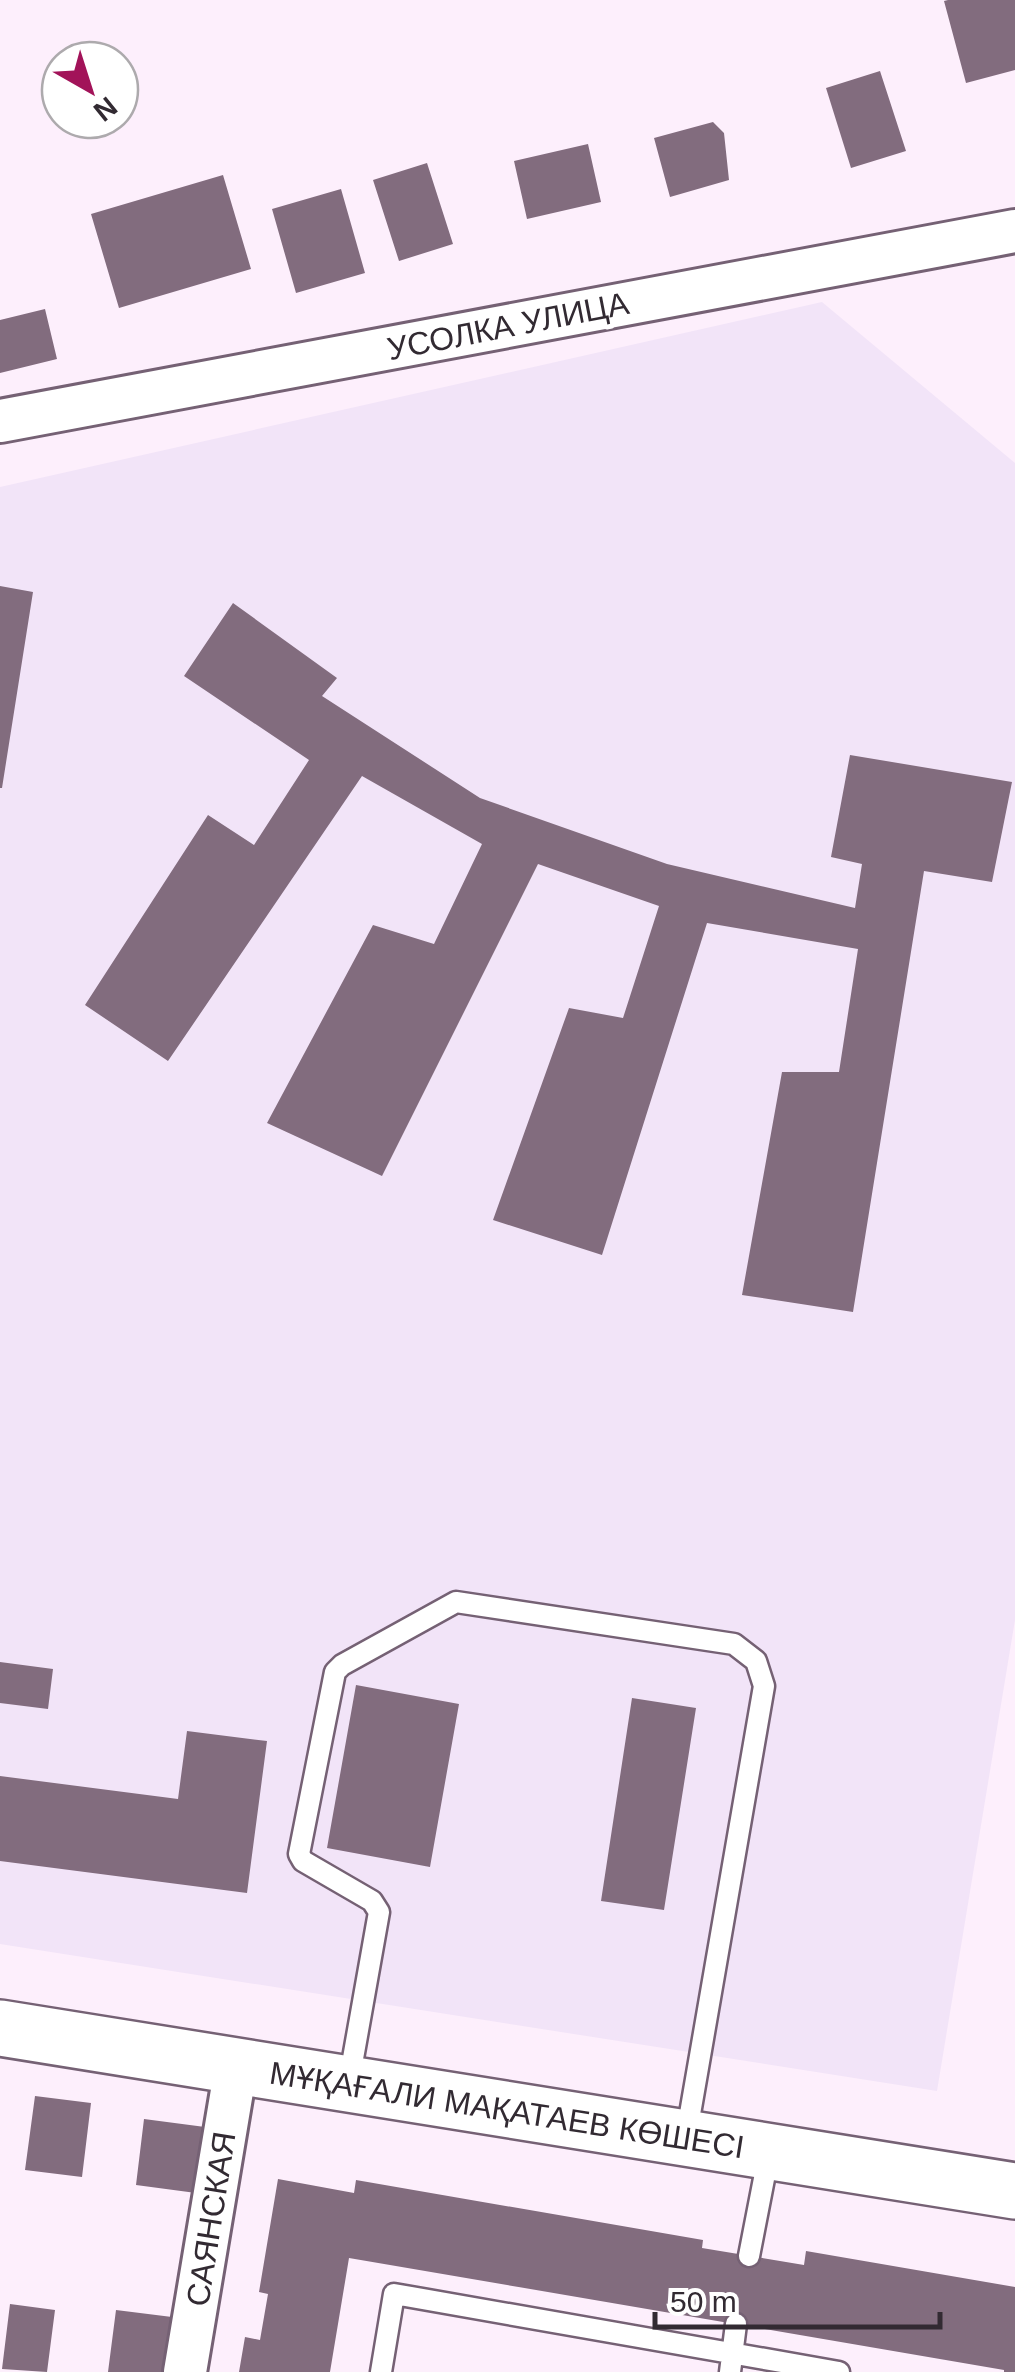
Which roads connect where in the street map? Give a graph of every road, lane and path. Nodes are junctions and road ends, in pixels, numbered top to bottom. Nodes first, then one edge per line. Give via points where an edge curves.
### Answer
1 (1015, 231) edge
2 (0, 421) edge
3 (0, 2028) edge
4 (236, 2066) junction
5 (348, 2083) junction
6 (686, 2137) junction
7 (769, 2151) junction
8 (1015, 2191) edge
9 (749, 2256) dead end
10 (736, 2324) dead end
11 (731, 2363) edge
12 (185, 2372) edge
13 (382, 2372) edge
14 (839, 2372) edge

1 - 2 street, УСОЛКА УЛИЦА
3 - 4 street, МҰҚАҒАЛИ МАҚАТАЕВ КӨШЕСІ
4 - 5 street, МҰҚАҒАЛИ МАҚАТАЕВ КӨШЕСІ
4 - 12 street, САЯНСКАЯ
5 - 6 street, МҰҚАҒАЛИ МАҚАТАЕВ КӨШЕСІ
5 - 6 lane via 379,1912 299,1854 335,1672 456,1602 734,1644 756,1661 764,1686
6 - 7 street, МҰҚАҒАЛИ МАҚАТАЕВ КӨШЕСІ
7 - 8 street, МҰҚАҒАЛИ МАҚАТАЕВ КӨШЕСІ
7 - 9 lane
10 - 11 lane
11 - 13 lane via 394,2294
11 - 14 lane

